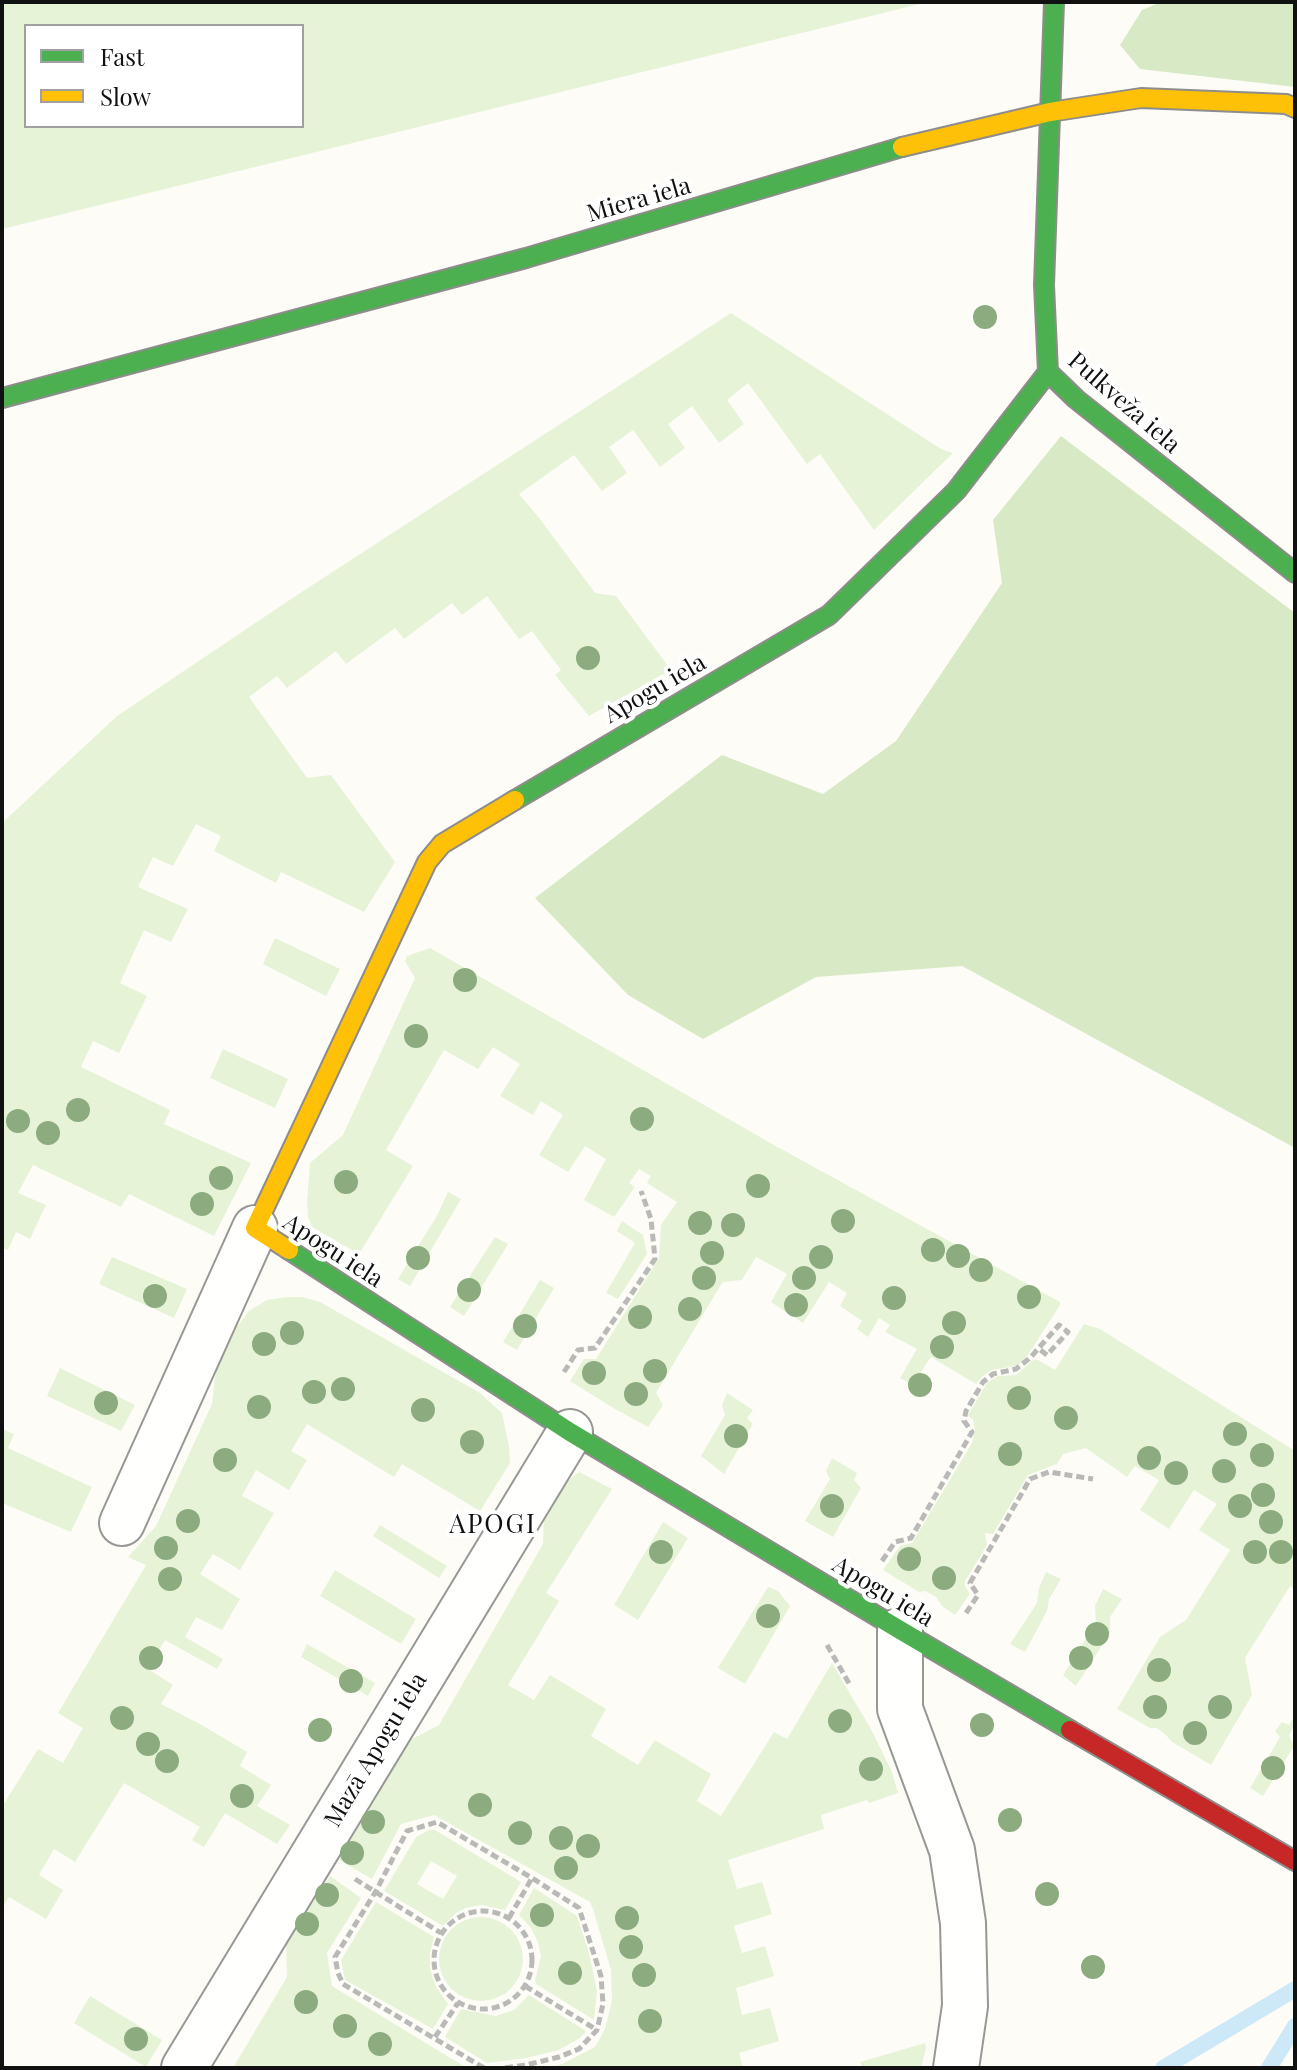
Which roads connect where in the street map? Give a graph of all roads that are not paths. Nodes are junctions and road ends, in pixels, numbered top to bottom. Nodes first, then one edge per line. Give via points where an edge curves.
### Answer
1 (1054, 2) edge
2 (1295, 108) edge
3 (1050, 112) junction
4 (1048, 372) junction
5 (2, 398) edge
6 (1295, 573) edge
7 (255, 1228) junction
8 (570, 1432) junction
9 (122, 1523) dead end
10 (900, 1630) junction
11 (1295, 1861) edge
12 (184, 2068) edge
13 (956, 2068) edge

1 - 3 street, Pulkveža iela
2 - 3 street, Miera iela via 1141,98
3 - 4 street, Pulkveža iela via 1044,285
3 - 5 street, Miera iela via 924,141 526,258
4 - 6 street, Pulkveža iela
4 - 7 street, Apogu iela via 956,491 829,615 442,844 427,862
7 - 8 street, Apogu iela
7 - 9 street
8 - 10 street, Apogu iela
8 - 12 street, Mazā Apogu iela
10 - 11 street, Apogu iela
10 - 13 street via 900,1709 952,1850 963,1923 965,2006

